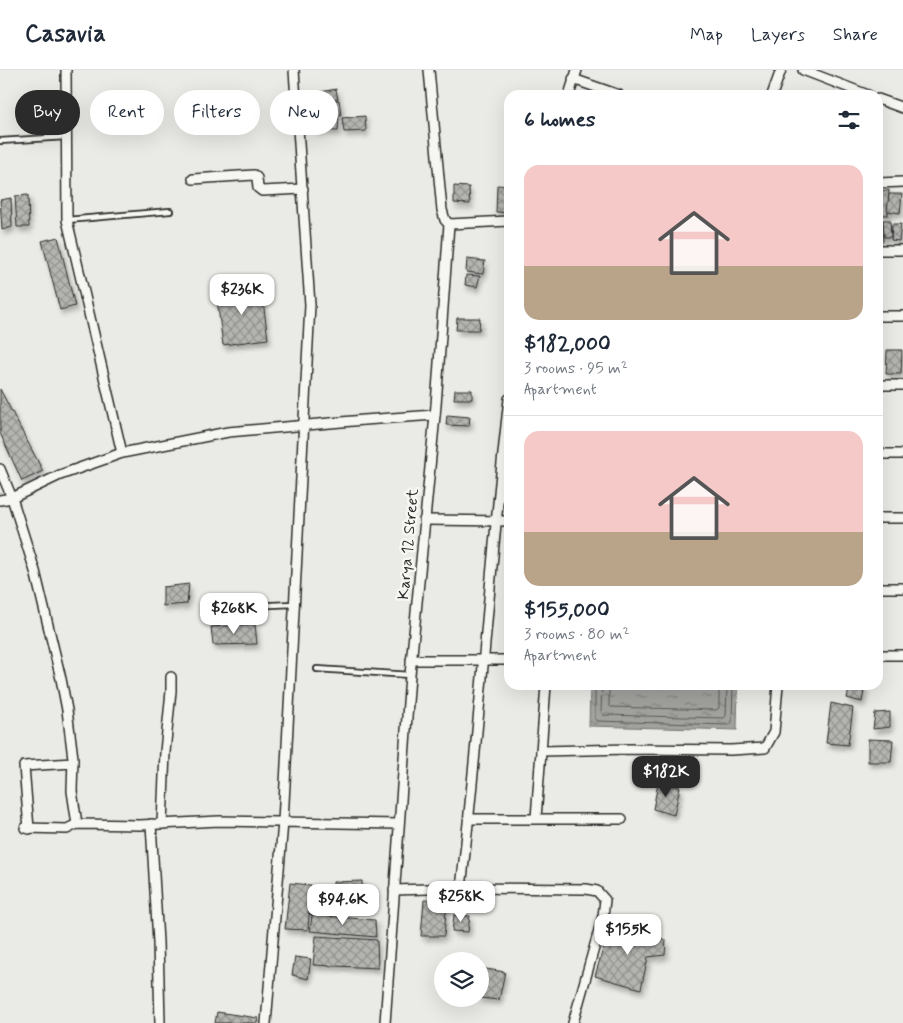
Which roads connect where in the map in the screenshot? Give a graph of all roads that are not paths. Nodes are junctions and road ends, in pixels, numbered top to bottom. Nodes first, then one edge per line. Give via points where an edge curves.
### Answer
1 (66, 70) edge
2 (294, 70) edge
3 (429, 70) edge
4 (577, 70) edge
5 (781, 70) edge
6 (804, 70) edge
7 (573, 79) junction
8 (570, 90) edge
9 (605, 90) edge
10 (774, 90) edge
11 (855, 90) edge
12 (883, 100) edge
13 (903, 108) edge
14 (66, 137) junction
15 (0, 141) edge
16 (193, 179) dead end
17 (903, 182) edge
18 (883, 183) edge
19 (302, 189) junction
20 (170, 211) dead end
21 (67, 220) junction
22 (504, 221) edge
23 (449, 224) junction
24 (883, 250) edge
25 (903, 250) edge
26 (883, 316) edge
27 (903, 316) edge
28 (883, 385) edge
29 (903, 385) edge
30 (435, 415) junction
31 (304, 426) junction
32 (504, 446) edge
33 (122, 452) junction
34 (883, 454) edge
35 (903, 454) edge
36 (0, 469) edge
37 (12, 498) junction
38 (0, 500) edge
39 (883, 518) edge
40 (903, 518) edge
41 (424, 520) junction
42 (496, 521) junction
43 (504, 521) edge
44 (883, 588) edge
45 (903, 588) edge
46 (294, 604) junction
47 (221, 607) dead end
48 (883, 655) edge
49 (903, 655) edge
50 (412, 660) junction
51 (484, 660) junction
52 (504, 660) edge
53 (317, 669) dead end
54 (410, 675) junction
55 (171, 677) dead end
56 (546, 690) edge
57 (778, 690) edge
58 (541, 751) junction
59 (73, 763) junction
60 (536, 818) junction
61 (622, 818) dead end
62 (469, 819) junction
63 (283, 822) junction
64 (77, 824) junction
65 (151, 824) junction
66 (162, 824) junction
67 (398, 824) junction
68 (461, 888) junction
69 (394, 890) junction
70 (160, 1023) edge
71 (266, 1023) edge
72 (385, 1023) edge
73 (573, 1023) edge

1 - 14 street
2 - 19 street
3 - 23 street, Karya 12 Street via 442,210
4 - 7 street
5 - 10 street
6 - 11 street
7 - 8 street
7 - 9 street
12 - 13 street
14 - 15 lane
14 - 21 street
16 - 19 street via 254,176 262,191
17 - 18 street
19 - 31 street via 310,305
20 - 21 lane
21 - 33 street
22 - 23 street
23 - 30 street, Karya 12 Street
24 - 25 street
26 - 27 street
28 - 29 street
30 - 31 street
30 - 41 street, Karya 12 Street
31 - 33 street via 228,432
31 - 46 street
32 - 42 street
33 - 37 street via 60,475
34 - 35 street
36 - 37 street
37 - 38 street
37 - 59 street via 35,571 61,679
39 - 40 street
41 - 42 street
41 - 50 street, Karya 12 Street
42 - 43 street
42 - 51 street
44 - 45 street
46 - 47 lane
46 - 63 street
48 - 49 street
50 - 51 street
50 - 54 street, Karya 12 Street
51 - 52 street
51 - 62 street
53 - 54 lane
54 - 67 street, Karya 12 Street
55 - 66 street
56 - 58 street
57 - 58 street via 774,732 765,748
58 - 60 street
59 - 64 street via 72,791
59 - 64 street via 24,766 27,829 67,829
60 - 61 street
60 - 62 street
62 - 68 street
63 - 66 street
63 - 67 street
63 - 71 street
64 - 65 street
65 - 66 street
65 - 70 street
67 - 69 street, Karya 12 Street
68 - 69 street
68 - 73 street via 586,889 597,891 605,900
69 - 72 street, Karya 12 Street

